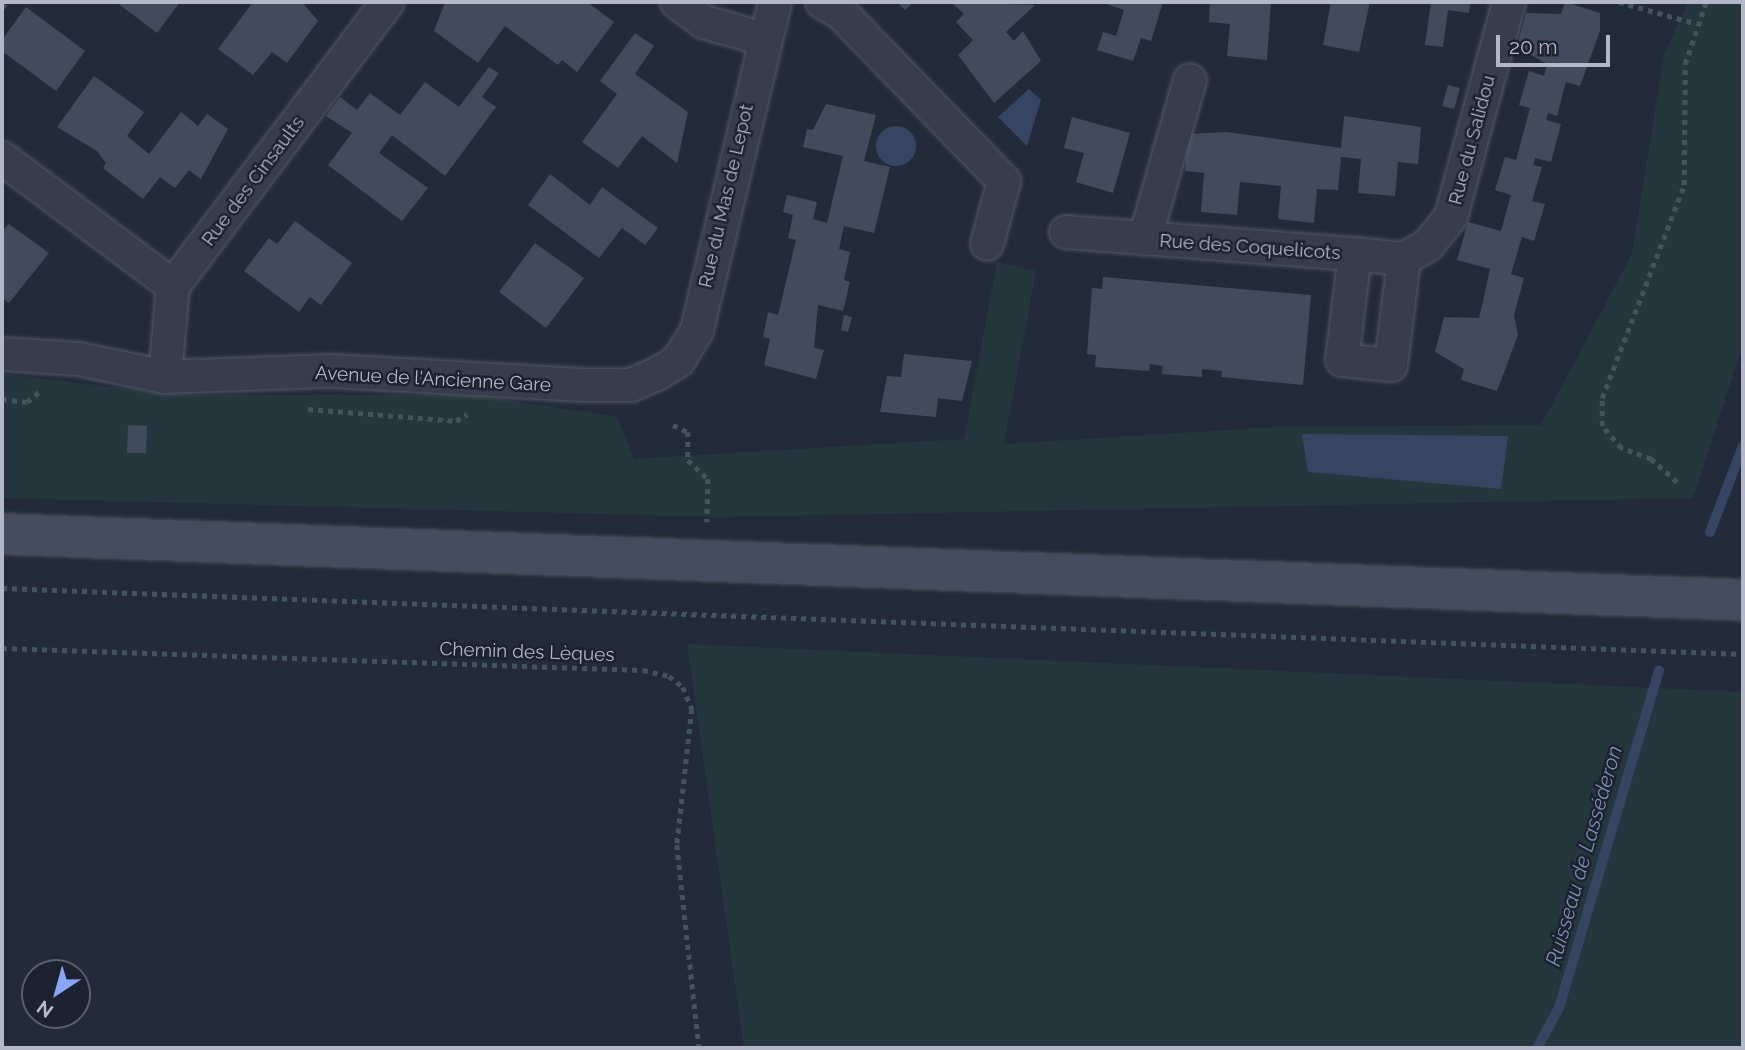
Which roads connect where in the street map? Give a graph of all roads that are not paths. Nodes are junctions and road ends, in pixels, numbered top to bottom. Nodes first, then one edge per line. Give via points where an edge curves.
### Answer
1 (388, 2) edge
2 (677, 2) edge
3 (775, 2) edge
4 (822, 2) edge
5 (1509, 2) edge
6 (764, 39) junction
7 (1191, 80) dead end
8 (2, 158) edge
9 (1066, 232) dead end
10 (1145, 239) junction
11 (987, 244) dead end
12 (1355, 254) junction
13 (1404, 259) junction
14 (173, 286) junction
15 (2, 354) edge
16 (655, 375) joint
17 (165, 377) junction
18 (2, 534) edge
19 (1743, 600) edge

1 - 14 street, Rue des Cinsaults
2 - 6 street via 704,22
3 - 6 street, Rue du Mas de Lepot
4 - 11 street via 842,14 1004,181
5 - 13 street, Rue du Salidou via 1451,218 1428,245
6 - 16 street, Rue du Mas de Lepot via 697,330 678,361
7 - 10 street, Rue des Coquelicots
8 - 14 street
9 - 10 street, Rue des Coquelicots
10 - 12 street, Rue des Coquelicots
12 - 13 street, Rue des Coquelicots
12 - 13 street, Rue des Coquelicots via 1342,360 1391,365
14 - 17 street
15 - 17 street, Avenue de l'Ancienne Gare via 79,359
16 - 17 street, Avenue de l'Ancienne Gare via 631,385 332,371
18 - 19 main road

